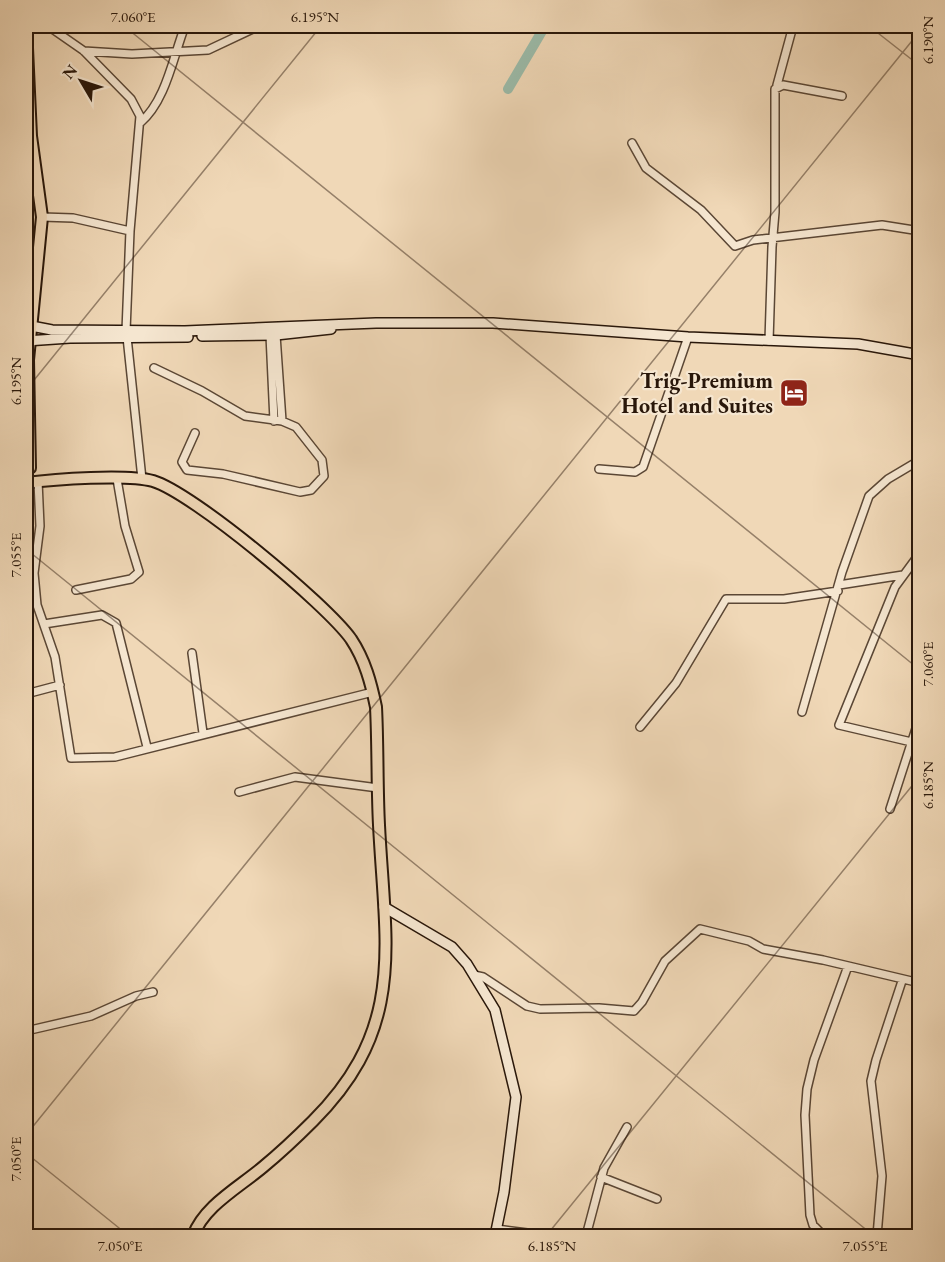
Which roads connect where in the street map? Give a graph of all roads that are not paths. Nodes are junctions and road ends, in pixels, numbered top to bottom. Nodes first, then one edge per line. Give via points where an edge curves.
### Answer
1 (26, 26) edge
2 (48, 26) edge
3 (184, 26) edge
4 (259, 26) edge
5 (793, 26) edge
6 (84, 51) junction
7 (174, 53) junction
8 (777, 86) junction
9 (843, 96) dead end
10 (140, 123) junction
11 (26, 142) edge
12 (632, 143) dead end
13 (42, 217) junction
14 (130, 231) junction
15 (920, 231) edge
16 (773, 237) junction
17 (26, 306) edge
18 (351, 324) junction
19 (28, 325) edge
20 (127, 334) junction
21 (273, 335) junction
22 (688, 337) junction
23 (27, 341) edge
24 (769, 341) junction
25 (920, 355) edge
26 (154, 368) dead end
27 (278, 421) junction
28 (195, 433) dead end
29 (920, 460) edge
30 (29, 468) edge
31 (600, 469) dead end
32 (52, 479) junction
33 (117, 479) junction
34 (142, 479) junction
35 (30, 482) edge
36 (920, 553) edge
37 (903, 575) junction
38 (839, 588) junction
39 (76, 590) dead end
40 (44, 624) junction
41 (192, 653) dead end
42 (60, 685) junction
43 (373, 692) junction
44 (26, 694) edge
45 (802, 712) dead end
46 (920, 716) edge
47 (640, 727) dead end
48 (203, 733) junction
49 (911, 742) junction
50 (920, 744) edge
51 (147, 747) junction
52 (378, 788) junction
53 (238, 792) dead end
54 (890, 808) dead end
55 (384, 907) junction
56 (848, 966) junction
57 (474, 975) junction
58 (902, 981) junction
59 (920, 983) edge
60 (153, 992) dead end
61 (26, 1031) edge
62 (627, 1127) dead end
63 (601, 1177) junction
64 (657, 1199) dead end
65 (496, 1232) edge
66 (193, 1236) edge
67 (551, 1236) edge
68 (586, 1236) edge
69 (824, 1236) edge
70 (877, 1236) edge

1 - 13 main road via 31,136
2 - 6 street
3 - 7 street
4 - 7 street via 208,50
5 - 8 street
6 - 7 street
6 - 10 street via 131,99
7 - 10 street via 155,106
8 - 9 street
8 - 16 street
10 - 14 street
11 - 17 main road via 36,214
12 - 16 street via 645,168 701,210 730,243 735,246
13 - 14 street via 73,218
13 - 19 main road
14 - 20 street
15 - 16 street via 882,225
16 - 24 street
18 - 20 main road
18 - 21 main road via 318,332
18 - 22 main road via 494,323
19 - 20 main road
19 - 23 main road
20 - 21 main road
20 - 23 main road
20 - 34 street
21 - 27 street
22 - 24 main road
22 - 31 street via 643,467 635,472
23 - 30 main road
24 - 25 main road via 858,344
26 - 27 street via 245,416
27 - 28 street via 296,427 322,460 324,476 311,490 300,492 224,474 187,470 182,462
29 - 38 street via 869,496
30 - 32 main road
30 - 35 main road
32 - 33 main road
32 - 35 main road
33 - 34 main road
33 - 39 street via 125,526 139,572 131,579
34 - 43 main road via 169,487 190,500 319,603 351,639
35 - 40 street via 40,526 34,573
36 - 37 street
37 - 38 street
37 - 49 street via 839,725
38 - 45 street
38 - 47 street via 784,599 726,599 676,683
40 - 42 street
40 - 51 street via 102,615 116,623
41 - 48 street
42 - 44 street
42 - 51 street via 71,758 115,757
43 - 48 street
43 - 52 main road
46 - 49 street
48 - 51 street
49 - 50 street
49 - 54 street
52 - 53 street via 295,777
52 - 55 main road
55 - 57 main road via 445,942
55 - 66 main road via 386,980 372,1037 361,1060 323,1111 202,1218
56 - 57 street via 763,949 704,928 696,930 665,962 634,1011 534,1007
56 - 58 street
56 - 69 street via 813,1060 805,1103 810,1215 813,1225
57 - 65 main road via 495,1010 516,1097
58 - 59 street
58 - 70 street via 871,1082 882,1176
60 - 61 street via 91,1016
62 - 63 street
63 - 64 street
63 - 68 street
65 - 67 street

